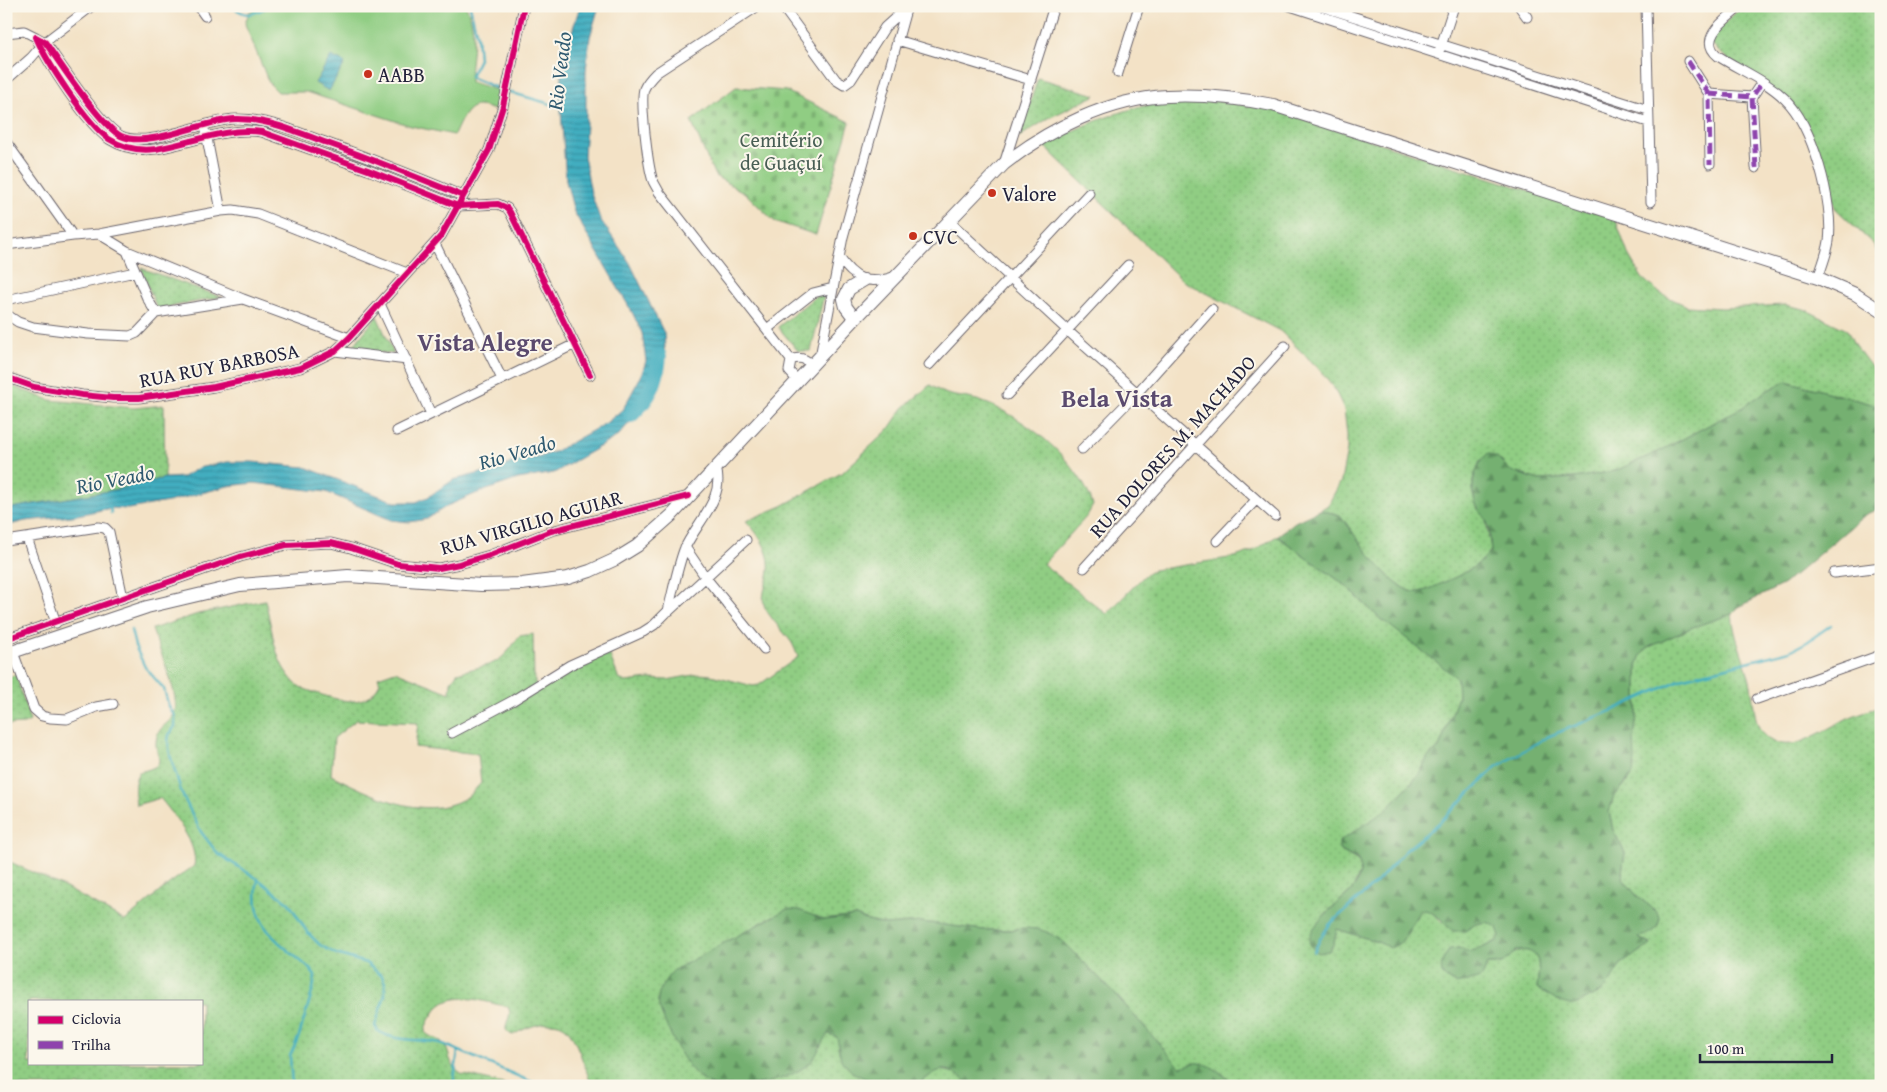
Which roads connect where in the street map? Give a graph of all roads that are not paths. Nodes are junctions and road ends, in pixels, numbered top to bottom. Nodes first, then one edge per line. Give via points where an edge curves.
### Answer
1 (92, 6) edge
2 (198, 6) edge
3 (524, 6) edge
4 (758, 6) edge
5 (782, 6) edge
6 (1054, 6) edge
7 (1139, 6) edge
8 (1290, 6) edge
9 (1320, 6) edge
10 (1454, 6) edge
11 (1519, 6) edge
12 (1646, 6) edge
13 (1742, 6) edge
14 (907, 7) edge
15 (205, 16) dead end
16 (1527, 17) dead end
17 (6, 33) edge
18 (897, 40) junction
19 (42, 45) junction
20 (1440, 49) junction
21 (1688, 61) dead end
22 (1118, 73) dead end
23 (6, 80) edge
24 (1030, 80) junction
25 (1762, 82) junction
26 (1709, 94) junction
27 (1752, 97) junction
28 (1648, 110) junction
29 (1648, 122) junction
30 (204, 125) junction
31 (207, 137) junction
32 (6, 142) edge
33 (1004, 164) junction
34 (1710, 164) dead end
35 (1756, 168) dead end
36 (1089, 192) dead end
37 (463, 196) junction
38 (1651, 202) dead end
39 (458, 206) junction
40 (221, 211) junction
41 (948, 220) junction
42 (99, 234) junction
43 (73, 236) junction
44 (435, 244) junction
45 (6, 245) edge
46 (127, 250) junction
47 (840, 257) junction
48 (1128, 265) dead end
49 (135, 272) junction
50 (407, 273) junction
51 (896, 277) junction
52 (1009, 278) junction
53 (1818, 278) junction
54 (864, 280) junction
55 (834, 288) junction
56 (243, 299) junction
57 (6, 300) edge
58 (380, 304) junction
59 (1212, 309) dead end
60 (1881, 311) edge
61 (156, 312) junction
62 (6, 314) edge
63 (855, 318) junction
64 (768, 329) junction
65 (1068, 331) junction
66 (349, 338) junction
67 (575, 344) junction
68 (1285, 346) dead end
69 (335, 351) junction
70 (407, 360) junction
71 (791, 360) junction
72 (816, 361) junction
73 (929, 365) dead end
74 (590, 376) dead end
75 (6, 377) edge
76 (502, 379) junction
77 (798, 381) junction
78 (1137, 393) junction
79 (1007, 394) dead end
80 (431, 414) junction
81 (397, 431) dead end
82 (1196, 446) junction
83 (1082, 449) dead end
84 (716, 468) junction
85 (689, 496) junction
86 (1256, 500) junction
87 (1275, 516) dead end
88 (27, 538) junction
89 (746, 540) dead end
90 (6, 541) edge
91 (1217, 541) dead end
92 (685, 548) junction
93 (1881, 567) edge
94 (1084, 568) dead end
95 (1834, 573) dead end
96 (706, 578) junction
97 (123, 598) junction
98 (668, 611) junction
99 (56, 622) junction
100 (6, 639) edge
101 (764, 649) dead end
102 (10, 653) edge
103 (1881, 655) edge
104 (1757, 699) dead end
105 (113, 704) dead end
106 (452, 733) dead end

1 - 19 street
2 - 15 street
3 - 37 street, RUA RUY BARBOSA via 496,132
4 - 64 street via 656,73 644,89 643,102 650,168 659,192
5 - 14 street via 836,80 844,85 884,27
6 - 24 street
7 - 22 street
8 - 20 street
9 - 20 street
10 - 20 street
11 - 16 street
12 - 28 street
13 - 25 street via 1713,32 1710,46 1712,52
14 - 18 street
17 - 19 street via 24,31 36,37
18 - 24 street
18 - 47 street
19 - 23 street
19 - 30 street via 101,118 119,135 131,138 162,136
19 - 31 street via 95,126 122,146 144,150
20 - 28 street
20 - 29 street
21 - 26 street
24 - 33 street
25 - 27 street
25 - 53 street via 1794,108 1826,188 1830,231
26 - 27 street
26 - 34 street
27 - 35 street
28 - 29 street
29 - 38 street
30 - 31 street
30 - 37 street via 235,119 263,122 354,153
31 - 39 street via 239,130 262,132
31 - 40 street
32 - 43 street
33 - 41 highway
33 - 53 highway via 1048,135 1094,113 1133,101 1198,95 1236,98 1305,115
36 - 52 street
37 - 39 street, RUA RUY BARBOSA
39 - 44 street, RUA RUY BARBOSA
39 - 67 street via 498,204 507,208
40 - 42 street
40 - 50 street via 258,214
41 - 51 highway
41 - 52 street
42 - 43 street
42 - 46 street
43 - 45 street
44 - 50 street, RUA RUY BARBOSA
44 - 76 street
46 - 49 street
46 - 56 street
47 - 54 street via 848,269
47 - 55 street
48 - 65 street
49 - 57 street
49 - 61 street
50 - 58 street, RUA RUY BARBOSA
51 - 54 street via 878,282
51 - 63 highway
52 - 65 street
52 - 73 street
53 - 60 highway via 1855,294
54 - 63 highway via 850,289 844,299
55 - 64 street via 813,293
55 - 72 street
56 - 61 street
56 - 66 street
58 - 66 street, RUA RUY BARBOSA
58 - 70 street
59 - 78 street
61 - 62 street via 137,333 130,336 33,327
63 - 72 highway
64 - 71 street
65 - 78 street
65 - 79 street
66 - 69 street, RUA RUY BARBOSA
67 - 74 street
67 - 76 street
68 - 82 street, RUA DOLORES M. MACHADO
69 - 70 street
69 - 75 street, RUA RUY BARBOSA via 284,373 139,398 82,395 34,387
70 - 80 street
71 - 72 street
71 - 77 street via 790,370
72 - 77 highway
76 - 80 street
77 - 84 highway
78 - 82 street
78 - 83 street
80 - 81 street
82 - 86 street
82 - 94 street, RUA DOLORES M. MACHADO
84 - 85 highway
84 - 92 street via 719,481 716,495
85 - 97 street, RUA VIRGILIO AGUIAR via 551,531 490,555 449,566 408,566 341,545 302,544 240,557
85 - 102 highway via 637,546 599,567 568,578 530,584 488,585 348,576 240,584 147,607
86 - 87 street
86 - 91 street
88 - 90 street
88 - 97 street via 104,528 109,532
88 - 99 street
89 - 96 street
92 - 96 street
92 - 98 street
93 - 95 street
96 - 98 street
96 - 101 street
97 - 99 street, RUA VIRGILIO AGUIAR
98 - 106 street via 643,632 570,665
99 - 100 street, RUA VIRGILIO AGUIAR
102 - 105 street via 34,709 42,716 67,719
103 - 104 street

